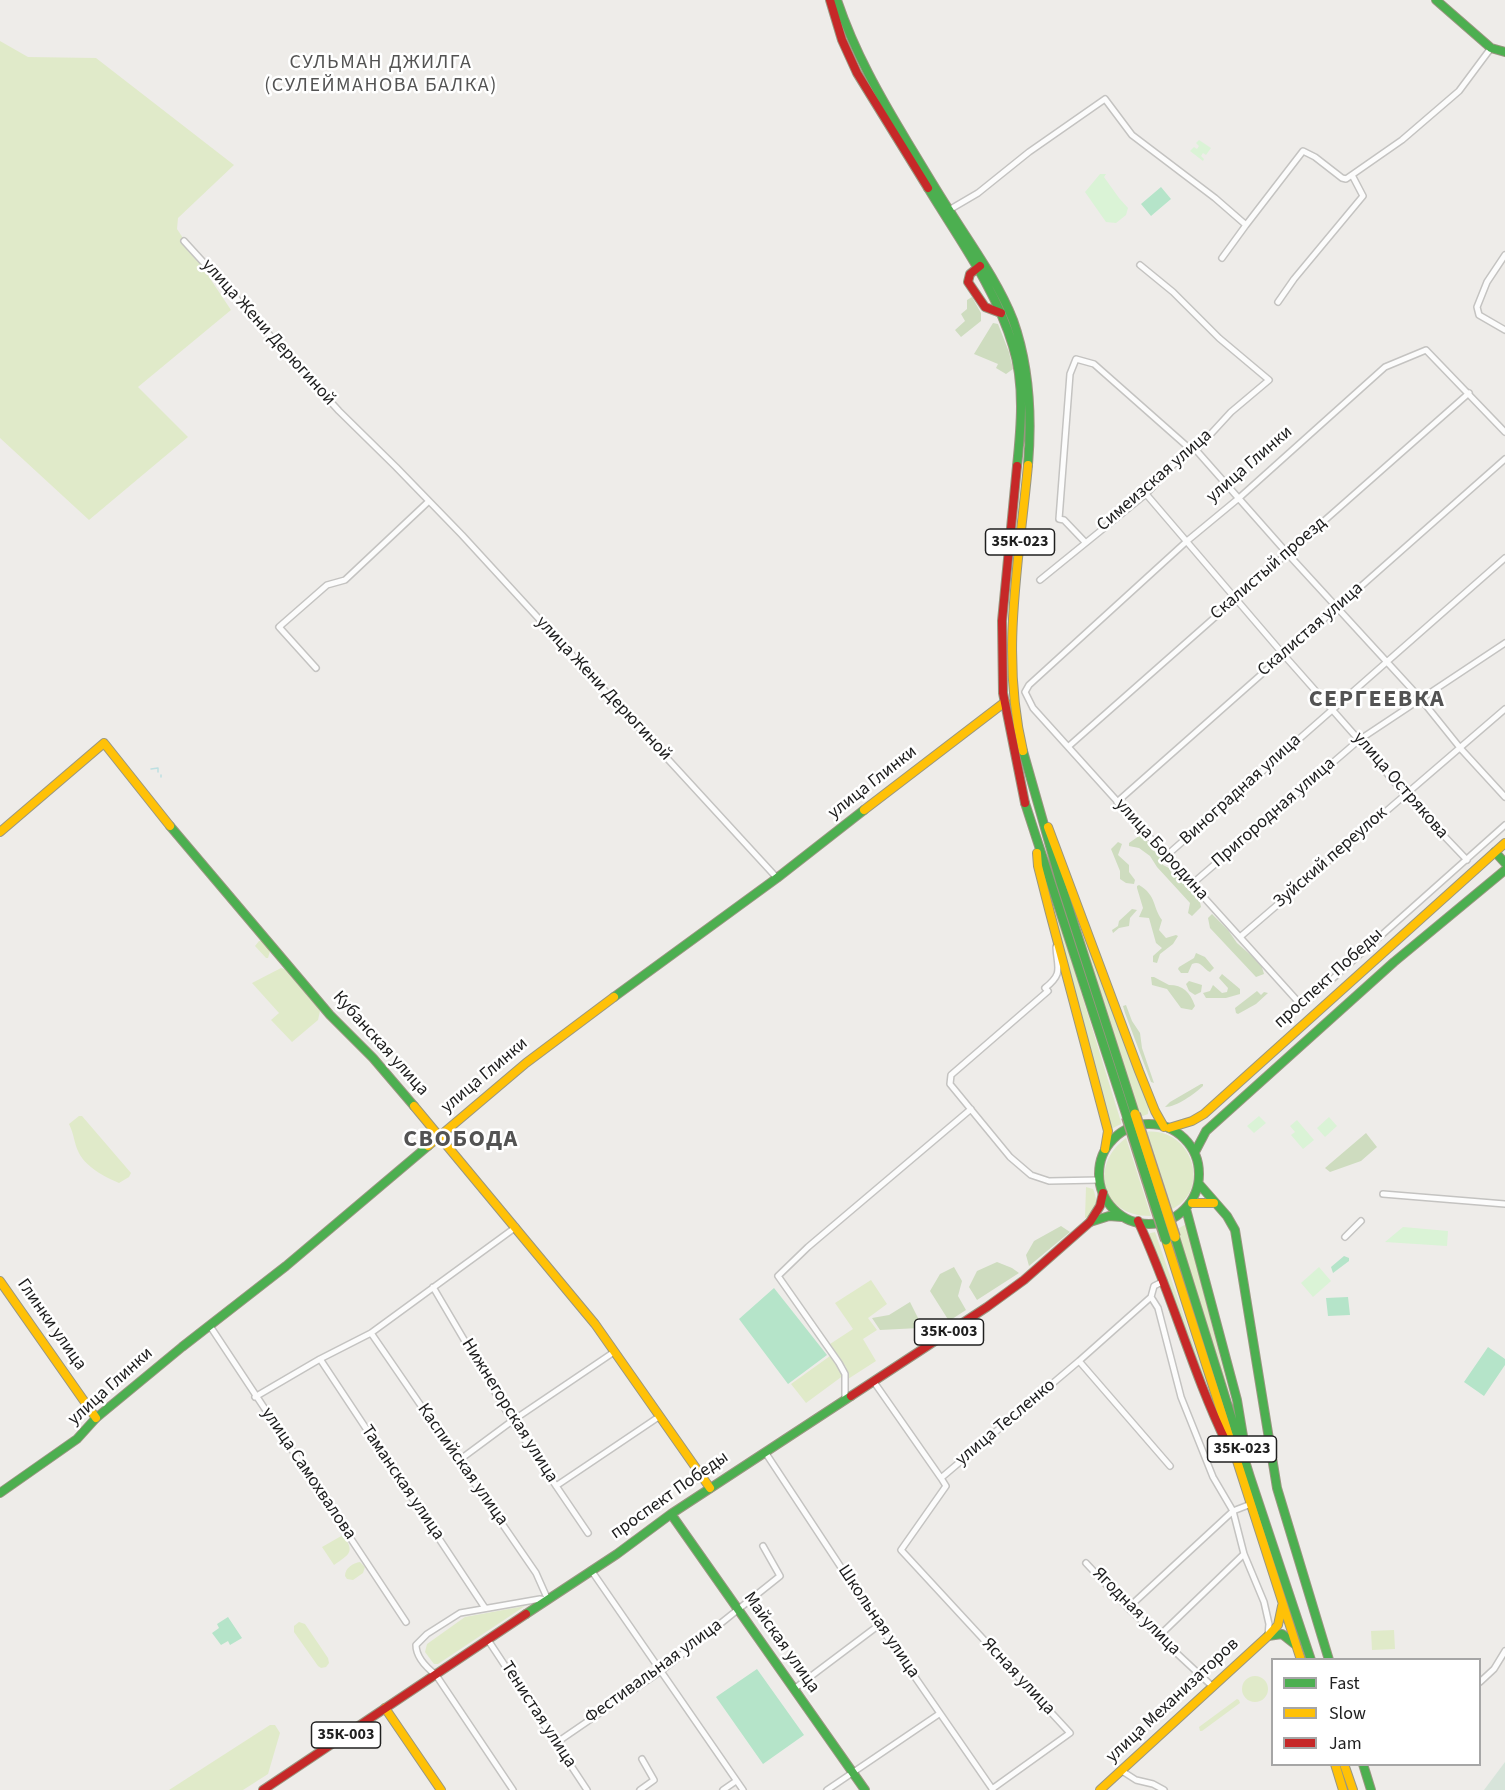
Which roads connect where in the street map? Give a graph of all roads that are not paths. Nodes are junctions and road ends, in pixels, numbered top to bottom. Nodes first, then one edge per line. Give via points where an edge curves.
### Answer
1 (830, 0) edge
2 (837, 0) edge
3 (1436, 0) edge
4 (1491, 48) junction
5 (1505, 52) edge
6 (1352, 175) junction
7 (949, 210) junction
8 (1246, 225) junction
9 (184, 241) dead end
10 (1505, 255) edge
11 (1222, 258) dead end
12 (1140, 265) dead end
13 (980, 266) junction
14 (1278, 302) dead end
15 (1001, 313) junction
16 (1505, 330) edge
17 (1469, 393) junction
18 (1505, 432) edge
19 (1192, 449) junction
20 (1505, 459) edge
21 (1146, 494) junction
22 (1239, 498) junction
23 (429, 501) junction
24 (1187, 541) junction
25 (1086, 542) junction
26 (1287, 553) junction
27 (1505, 558) edge
28 (1040, 580) dead end
29 (1235, 599) junction
30 (1336, 607) junction
31 (1505, 643) edge
32 (1283, 654) junction
33 (1386, 662) junction
34 (316, 668) dead end
35 (1025, 692) joint
36 (1420, 698) junction
37 (1005, 702) junction
38 (1332, 709) junction
39 (1505, 710) edge
40 (1359, 740) junction
41 (1069, 746) junction
42 (1461, 749) junction
43 (1405, 795) junction
44 (1505, 796) edge
45 (1117, 802) junction
46 (1039, 810) junction
47 (1505, 825) edge
48 (0, 832) edge
49 (1505, 843) edge
50 (1038, 844) junction
51 (1495, 852) junction
52 (1166, 856) junction
53 (1467, 860) junction
54 (1505, 863) edge
55 (1505, 870) edge
56 (777, 878) junction
57 (1192, 884) junction
58 (1399, 920) junction
59 (1053, 928) junction
60 (1409, 929) junction
61 (1240, 937) junction
62 (971, 1109) junction
63 (1131, 1115) junction
64 (1166, 1128) junction
65 (440, 1136) junction
66 (1105, 1149) junction
67 (1195, 1152) junction
68 (1099, 1180) junction
69 (1199, 1184) junction
70 (1103, 1192) junction
71 (1383, 1194) dead end
72 (1214, 1203) junction
73 (1505, 1204) edge
74 (1189, 1206) junction
75 (1125, 1217) junction
76 (1138, 1221) junction
77 (1361, 1221) dead end
78 (1090, 1222) junction
79 (516, 1227) junction
80 (1345, 1237) dead end
81 (1171, 1238) junction
82 (0, 1281) edge
83 (1164, 1281) junction
84 (433, 1287) junction
85 (1151, 1297) junction
86 (210, 1326) junction
87 (371, 1333) junction
88 (615, 1352) junction
89 (320, 1359) junction
90 (1079, 1361) junction
91 (874, 1382) junction
92 (255, 1396) junction
93 (845, 1401) junction
94 (660, 1416) junction
95 (96, 1418) junction
96 (512, 1421) junction
97 (765, 1452) junction
98 (458, 1461) junction
99 (1170, 1466) dead end
100 (1239, 1468) junction
101 (1250, 1477) junction
102 (941, 1478) junction
103 (556, 1486) junction
104 (710, 1488) junction
105 (0, 1493) edge
106 (1251, 1503) junction
107 (1233, 1511) junction
108 (671, 1514) junction
109 (588, 1533) dead end
110 (763, 1546) dead end
111 (901, 1550) joint
112 (1244, 1554) junction
113 (1086, 1563) dead end
114 (591, 1570) junction
115 (548, 1600) junction
116 (1283, 1601) junction
117 (485, 1608) junction
118 (1128, 1608) junction
119 (737, 1610) junction
120 (406, 1622) dead end
121 (879, 1625) junction
122 (1159, 1636) junction
123 (1268, 1636) junction
124 (488, 1640) junction
125 (1297, 1646) junction
126 (1505, 1651) edge
127 (1301, 1658) edge
128 (1311, 1658) edge
129 (1329, 1658) edge
130 (661, 1671) junction
131 (435, 1675) junction
132 (1481, 1680) edge
133 (1212, 1686) junction
134 (794, 1689) junction
135 (386, 1708) junction
136 (939, 1714) junction
137 (556, 1743) junction
138 (642, 1759) dead end
139 (1336, 1766) edge
140 (1345, 1766) edge
141 (1364, 1766) edge
142 (1122, 1771) junction
143 (853, 1773) junction
144 (736, 1782) junction
145 (992, 1789) edge
146 (263, 1790) edge
147 (441, 1790) edge
148 (513, 1790) edge
149 (587, 1790) edge
150 (640, 1790) edge
151 (723, 1790) edge
152 (743, 1790) edge
153 (827, 1790) edge
154 (865, 1790) edge
155 (1100, 1790) edge
156 (1164, 1790) edge
157 (1343, 1790) edge
158 (1353, 1790) edge
159 (1371, 1790) edge

1 - 13 main road, 35К-023 via 857,73
2 - 7 main road, 35К-023 via 856,53
3 - 4 main road
4 - 5 main road
4 - 6 street via 1459,91 1402,140
6 - 8 street via 1342,178 1304,151
6 - 14 street via 1363,196
7 - 8 street via 1106,99 1132,135
7 - 13 main road, 35К-023
8 - 11 street
9 - 23 street, улица Жени Дерюгиной via 339,411
10 - 16 street via 1477,303 1479,315
12 - 19 street, Симеизская улица via 1269,381
13 - 15 main road, 35К-023
13 - 15 main road via 968,276 968,282 984,307
13 - 46 main road, 35К-023 via 1003,300 1026,368 1029,452 1011,676 1017,722
15 - 37 main road, 35К-023 via 1017,362 1021,406 1002,621
17 - 18 street
17 - 22 street, улица Глинки via 1426,350 1385,368
17 - 26 street, Скалистый проезд
19 - 21 street, Симеизская улица
19 - 22 street
19 - 25 street via 1094,364 1076,359 1070,374 1059,519
20 - 30 street, Скалистая улица
21 - 24 street, улица Острякова
21 - 25 street, Симеизская улица
22 - 24 street, улица Глинки
22 - 26 street
23 - 34 street via 345,580 327,585 279,627
23 - 56 street, улица Жени Дерюгиной
24 - 29 street, улица Острякова
24 - 35 street, улица Глинки
25 - 28 street, Симеизская улица
26 - 29 street, Скалистый проезд
26 - 30 street
27 - 33 street, Виноградная улица
29 - 32 street, улица Острякова
29 - 41 street, Скалистый проезд
30 - 32 street, Скалистая улица
30 - 33 street
31 - 36 street, Пригородная улица
32 - 38 street, улица Острякова
32 - 45 street, Скалистая улица
33 - 36 street
33 - 38 street, Виноградная улица
35 - 41 street, улица Бородина via 1033,708
36 - 40 street, Пригородная улица
36 - 42 street
37 - 50 main road, 35К-023 via 1025,803
37 - 56 main road, улица Глинки
38 - 40 street, улица Острякова
38 - 52 street, Виноградная улица
39 - 42 street, Зуйский переулок
40 - 43 street, улица Острякова
40 - 57 street, Пригородная улица
41 - 45 street, улица Бородина
42 - 43 street, Зуйский переулок
42 - 44 street
43 - 53 street, улица Острякова
43 - 61 street, Зуйский переулок
45 - 52 street, улица Бородина
46 - 63 main road, 35К-023
46 - 64 main road via 1053,836 1139,1071
47 - 53 street
48 - 65 main road, Кубанская улица via 104,743 330,1015
49 - 51 main road, проспект Победы
50 - 59 main road via 1038,866
50 - 63 main road, 35К-023
51 - 54 main road
51 - 60 main road, проспект Победы
52 - 57 street, улица Бородина
53 - 58 street
55 - 67 main road, проспект Победы via 1395,962 1206,1131
56 - 65 main road, улица Глинки via 559,1037
57 - 61 street, улица Бородина
58 - 60 street
58 - 61 street, улица Бородина via 1302,1006
59 - 62 street via 1059,974 1045,988 1048,991 951,1075 950,1084
59 - 66 main road via 1108,1131
60 - 64 main road, проспект Победы via 1204,1114
62 - 68 street via 1010,1157 1031,1175 1049,1180
62 - 93 street via 778,1276 845,1374
63 - 81 main road, 35К-023, bridge
64 - 66 main road via 1135,1127 1115,1136
64 - 67 main road via 1179,1134
65 - 79 main road, Кубанская улица
65 - 86 main road, улица Глинки
66 - 68 main road
67 - 69 main road
68 - 70 main road
69 - 72 main road
69 - 74 main road
70 - 75 main road via 1113,1208
70 - 78 main road, проспект Победы
71 - 73 street
72 - 74 main road
72 - 129 main road via 1235,1230 1277,1488
74 - 76 main road via 1165,1221
74 - 101 main road via 1237,1400
75 - 76 main road
75 - 78 main road via 1109,1216
76 - 83 main road
77 - 80 street
78 - 91 main road, проспект Победы / 35К-003 via 1024,1280
79 - 84 street
79 - 88 main road, Кубанская улица
81 - 100 main road, 35К-023
81 - 101 main road, 35К-023
82 - 95 main road, Глинки улица
83 - 85 street, улица Тесленко via 1154,1286
83 - 100 main road via 1209,1406
84 - 87 street
84 - 96 street, Нижнегорская улица
85 - 90 street, улица Тесленко
85 - 107 street via 1158,1308 1181,1397 1213,1477
86 - 92 street, улица Самохвалова
86 - 95 main road, улица Глинки
87 - 89 street
87 - 98 street, Каспийская улица
88 - 94 main road, Кубанская улица
88 - 96 street
89 - 92 street
89 - 117 street, Таманская улица
90 - 99 street
90 - 102 street, улица Тесленко
91 - 93 main road, проспект Победы / 35К-003
91 - 102 street
92 - 120 street, улица Самохвалова
93 - 97 main road, проспект Победы / 35К-003
94 - 103 street
94 - 104 main road, Кубанская улица
95 - 105 main road, улица Глинки via 73,1443
96 - 98 street
96 - 103 street, Нижнегорская улица
97 - 104 main road, проспект Победы / 35К-003
97 - 121 street, Школьная улица
98 - 115 street, Каспийская улица via 536,1573
100 - 106 main road, 35К-023
101 - 128 main road, 35К-023
102 - 111 street, улица Тесленко via 946,1486
103 - 109 street, Нижнегорская улица
104 - 108 main road, проспект Победы / 35К-003
106 - 107 street
106 - 116 main road, 35К-023
107 - 112 street
107 - 118 street
108 - 114 main road, проспект Победы / 35К-003
108 - 119 main road, Майская улица
110 - 119 street, Фестивальная улица via 780,1576
111 - 145 street, Ясная улица via 1070,1733
112 - 122 street
112 - 123 street via 1264,1602
113 - 118 street, Ягодная улица
114 - 115 main road, проспект Победы / 35К-003
114 - 130 street
115 - 117 street
115 - 124 main road, проспект Победы / 35К-003
116 - 123 main road, улица Механизаторов via 1280,1620
116 - 125 main road, 35К-023
117 - 131 street via 460,1613 417,1642 417,1652
118 - 122 street, Ягодная улица
119 - 130 street, Фестивальная улица
119 - 134 main road, Майская улица
121 - 134 street
121 - 136 street, Школьная улица
122 - 133 street, Ягодная улица
123 - 125 main road via 1282,1634
123 - 133 main road, улица Механизаторов
124 - 131 main road, проспект Победы / 35К-003
124 - 137 street, Тенистая улица
125 - 127 main road, 35К-023
126 - 132 street
130 - 137 street, Фестивальная улица
130 - 144 street
131 - 135 main road, проспект Победы / 35К-003
131 - 148 street
133 - 142 main road, улица Механизаторов
134 - 143 main road, Майская улица
135 - 146 main road, проспект Победы / 35К-003
135 - 147 main road
136 - 143 street
136 - 145 street, Школьная улица
137 - 149 street, Тенистая улица
138 - 150 street via 654,1780
139 - 157 main road
140 - 158 main road
141 - 159 main road
142 - 155 main road, улица Механизаторов
142 - 156 street
143 - 153 street
143 - 154 main road, Майская улица
144 - 151 street
144 - 152 street

